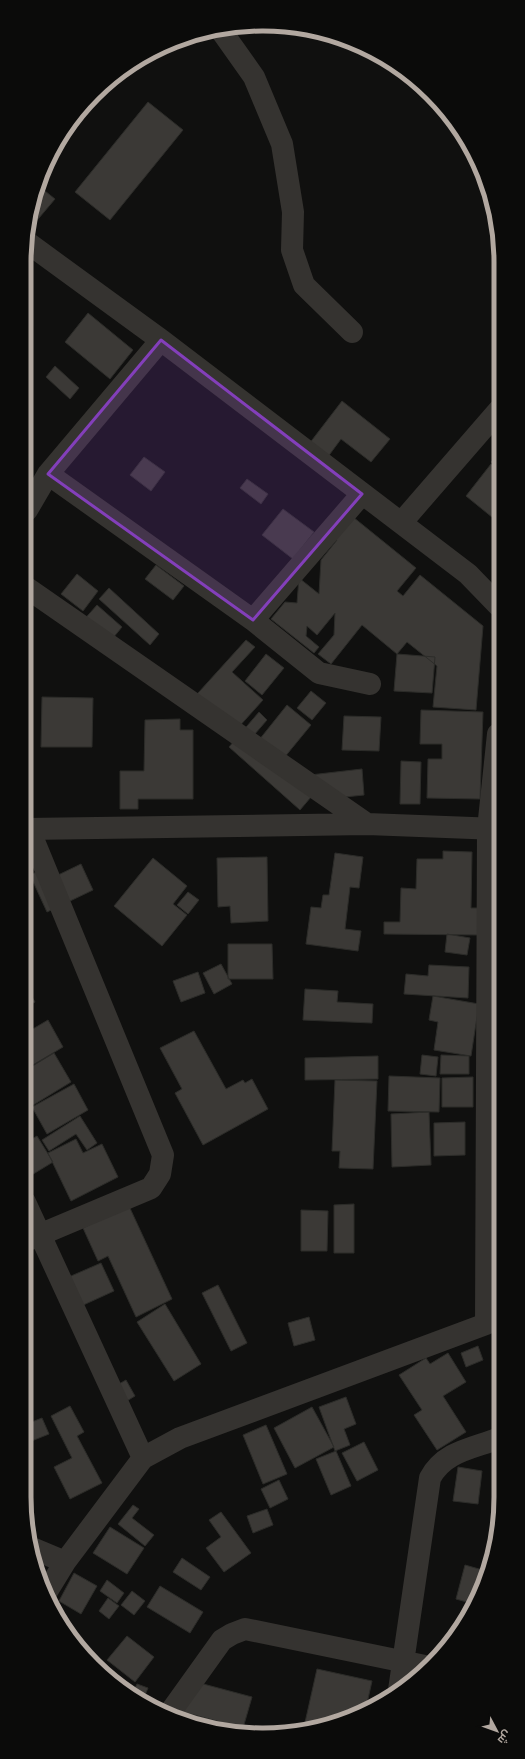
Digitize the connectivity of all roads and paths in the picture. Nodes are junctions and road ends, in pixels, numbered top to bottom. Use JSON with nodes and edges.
{"nodes":[{"id":1,"x":224,"y":34,"type":"edge"},
{"id":2,"x":31,"y":245,"type":"edge"},
{"id":3,"x":352,"y":332,"type":"dead end"},
{"id":4,"x":161,"y":340,"type":"junction"},
{"id":5,"x":494,"y":416,"type":"edge"},
{"id":6,"x":48,"y":474,"type":"junction"},
{"id":7,"x":362,"y":494,"type":"junction"},
{"id":8,"x":31,"y":505,"type":"edge"},
{"id":9,"x":402,"y":523,"type":"junction"},
{"id":10,"x":31,"y":591,"type":"edge"},
{"id":11,"x":494,"y":601,"type":"edge"},
{"id":12,"x":253,"y":620,"type":"junction"},
{"id":13,"x":370,"y":684,"type":"dead end"},
{"id":14,"x":494,"y":810,"type":"edge"},
{"id":15,"x":367,"y":824,"type":"junction"},
{"id":16,"x":31,"y":829,"type":"edge"},
{"id":17,"x":493,"y":829,"type":"edge"},
{"id":18,"x":31,"y":836,"type":"edge"},
{"id":19,"x":32,"y":1238,"type":"edge"},
{"id":20,"x":491,"y":1327,"type":"edge"},
{"id":21,"x":494,"y":1440,"type":"edge"},
{"id":22,"x":143,"y":1458,"type":"junction"},
{"id":23,"x":37,"y":1550,"type":"edge"},
{"id":24,"x":66,"y":1562,"type":"junction"},
{"id":25,"x":50,"y":1587,"type":"edge"},
{"id":26,"x":404,"y":1662,"type":"junction"},
{"id":27,"x":421,"y":1665,"type":"edge"},
{"id":28,"x":400,"y":1682,"type":"edge"},
{"id":29,"x":172,"y":1709,"type":"edge"}],
"edges":[{"from":1,"to":3,"type":"street"},
{"from":2,"to":4,"type":"street"},
{"from":4,"to":6,"type":"street"},
{"from":4,"to":7,"type":"street"},
{"from":5,"to":9,"type":"street"},
{"from":6,"to":8,"type":"street"},
{"from":6,"to":12,"type":"street"},
{"from":7,"to":9,"type":"street"},
{"from":7,"to":12,"type":"street"},
{"from":9,"to":11,"type":"street"},
{"from":10,"to":15,"type":"street"},
{"from":12,"to":13,"type":"street"},
{"from":14,"to":17,"type":"street"},
{"from":15,"to":16,"type":"street"},
{"from":15,"to":17,"type":"street"},
{"from":17,"to":20,"type":"street"},
{"from":18,"to":19,"type":"street"},
{"from":19,"to":22,"type":"street"},
{"from":20,"to":22,"type":"street"},
{"from":21,"to":26,"type":"street"},
{"from":22,"to":24,"type":"street"},
{"from":23,"to":24,"type":"street"},
{"from":24,"to":25,"type":"street"},
{"from":26,"to":27,"type":"street"},
{"from":26,"to":28,"type":"street"},
{"from":26,"to":29,"type":"street"}]}
